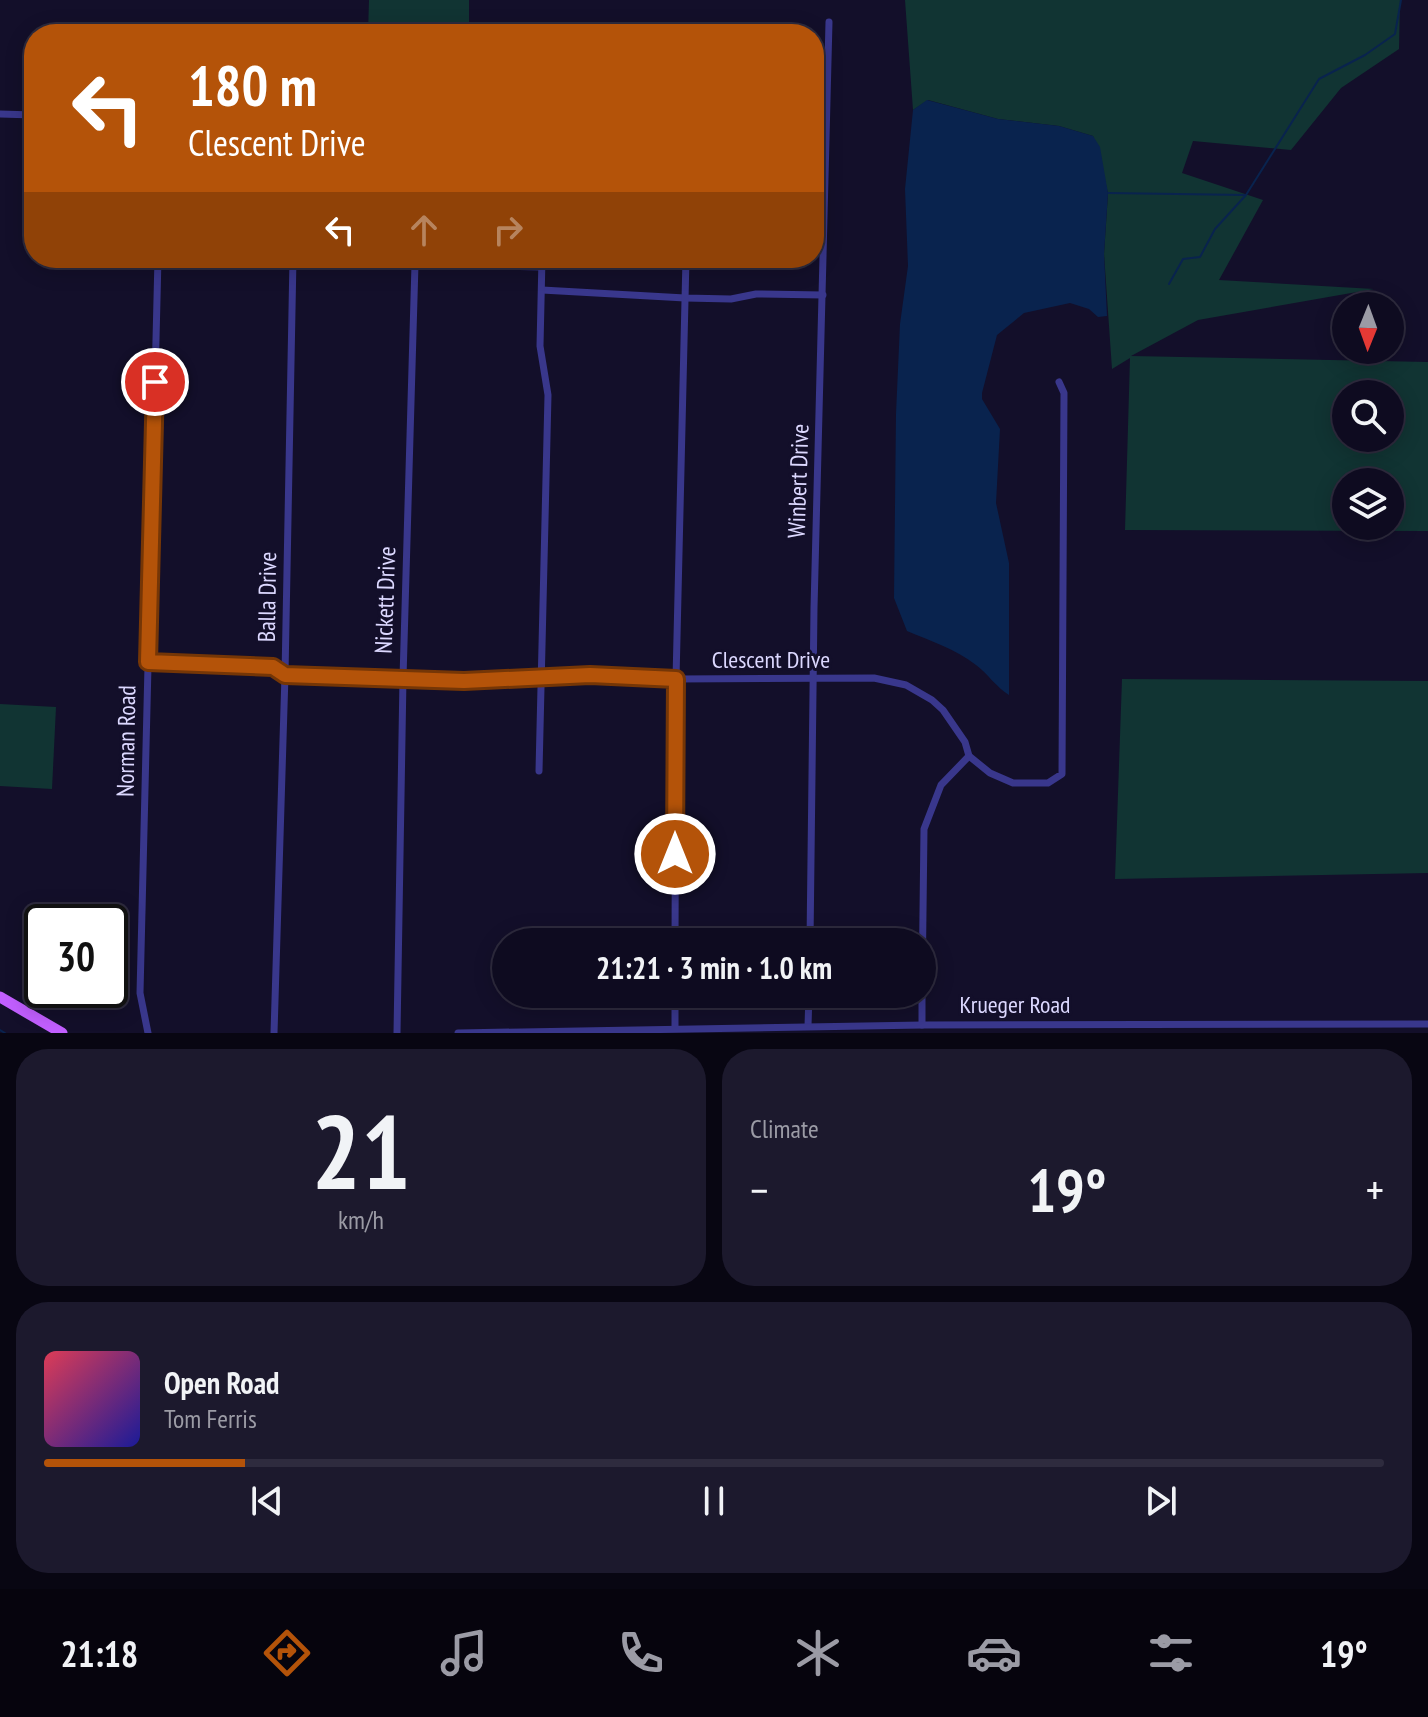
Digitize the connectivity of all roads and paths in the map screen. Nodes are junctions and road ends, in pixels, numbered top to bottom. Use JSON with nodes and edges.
{"nodes":[{"id":1,"x":829,"y":22,"type":"dead end"},
{"id":2,"x":0,"y":114,"type":"edge"},
{"id":3,"x":24,"y":115,"type":"edge"},
{"id":4,"x":824,"y":250,"type":"edge"},
{"id":5,"x":158,"y":268,"type":"edge"},
{"id":6,"x":293,"y":268,"type":"edge"},
{"id":7,"x":415,"y":268,"type":"edge"},
{"id":8,"x":542,"y":268,"type":"edge"},
{"id":9,"x":686,"y":268,"type":"edge"},
{"id":10,"x":824,"y":268,"type":"edge"},
{"id":11,"x":542,"y":290,"type":"junction"},
{"id":12,"x":823,"y":295,"type":"junction"},
{"id":13,"x":685,"y":298,"type":"junction"},
{"id":14,"x":1059,"y":382,"type":"dead end"},
{"id":15,"x":148,"y":662,"type":"junction"},
{"id":16,"x":285,"y":675,"type":"junction"},
{"id":17,"x":541,"y":677,"type":"junction"},
{"id":18,"x":403,"y":678,"type":"junction"},
{"id":19,"x":676,"y":679,"type":"junction"},
{"id":20,"x":814,"y":680,"type":"junction"},
{"id":21,"x":969,"y":756,"type":"junction"},
{"id":22,"x":539,"y":771,"type":"dead end"},
{"id":23,"x":675,"y":928,"type":"edge"},
{"id":24,"x":810,"y":928,"type":"edge"},
{"id":25,"x":923,"y":928,"type":"edge"},
{"id":26,"x":0,"y":997,"type":"edge"},
{"id":27,"x":675,"y":1008,"type":"edge"},
{"id":28,"x":809,"y":1008,"type":"edge"},
{"id":29,"x":922,"y":1008,"type":"edge"},
{"id":30,"x":1428,"y":1024,"type":"edge"},
{"id":31,"x":922,"y":1025,"type":"junction"},
{"id":32,"x":675,"y":1028,"type":"junction"},
{"id":33,"x":809,"y":1029,"type":"edge"},
{"id":34,"x":684,"y":1031,"type":"edge"},
{"id":35,"x":62,"y":1033,"type":"edge"},
{"id":36,"x":148,"y":1033,"type":"edge"},
{"id":37,"x":274,"y":1033,"type":"edge"},
{"id":38,"x":397,"y":1033,"type":"edge"},
{"id":39,"x":458,"y":1033,"type":"edge"}],
"edges":[{"from":1,"to":4,"type":"street","name":"Winbert Drive"},
{"from":2,"to":3,"type":"street"},
{"from":5,"to":15,"type":"street","name":"Norman Road"},
{"from":6,"to":16,"type":"street","name":"Balla Drive"},
{"from":7,"to":18,"type":"street","name":"Nickett Drive"},
{"from":8,"to":11,"type":"street"},
{"from":9,"to":13,"type":"street"},
{"from":10,"to":12,"type":"street","name":"Winbert Drive"},
{"from":11,"to":13,"type":"street"},
{"from":11,"to":17,"type":"street"},
{"from":12,"to":13,"type":"street"},
{"from":12,"to":20,"type":"street","name":"Winbert Drive"},
{"from":13,"to":19,"type":"street"},
{"from":14,"to":21,"type":"street","name":"Clescent Drive"},
{"from":15,"to":16,"type":"street","name":"Clescent Drive"},
{"from":15,"to":36,"type":"street","name":"Norman Road"},
{"from":16,"to":18,"type":"street","name":"Clescent Drive"},
{"from":16,"to":37,"type":"street","name":"Balla Drive"},
{"from":17,"to":18,"type":"street","name":"Clescent Drive"},
{"from":17,"to":19,"type":"street","name":"Clescent Drive"},
{"from":17,"to":22,"type":"street"},
{"from":18,"to":38,"type":"street","name":"Nickett Drive"},
{"from":19,"to":20,"type":"street","name":"Clescent Drive"},
{"from":19,"to":23,"type":"street"},
{"from":20,"to":21,"type":"street","name":"Clescent Drive"},
{"from":20,"to":24,"type":"street","name":"Winbert Drive"},
{"from":21,"to":25,"type":"street"},
{"from":26,"to":35,"type":"main road"},
{"from":27,"to":32,"type":"street"},
{"from":28,"to":33,"type":"street"},
{"from":29,"to":31,"type":"street"},
{"from":30,"to":31,"type":"street","name":"Krueger Road"},
{"from":31,"to":33,"type":"street","name":"Krueger Road"},
{"from":32,"to":34,"type":"street","name":"Krueger Road"},
{"from":32,"to":39,"type":"street","name":"Krueger Road"},
{"from":33,"to":34,"type":"street","name":"Krueger Road"}]}
